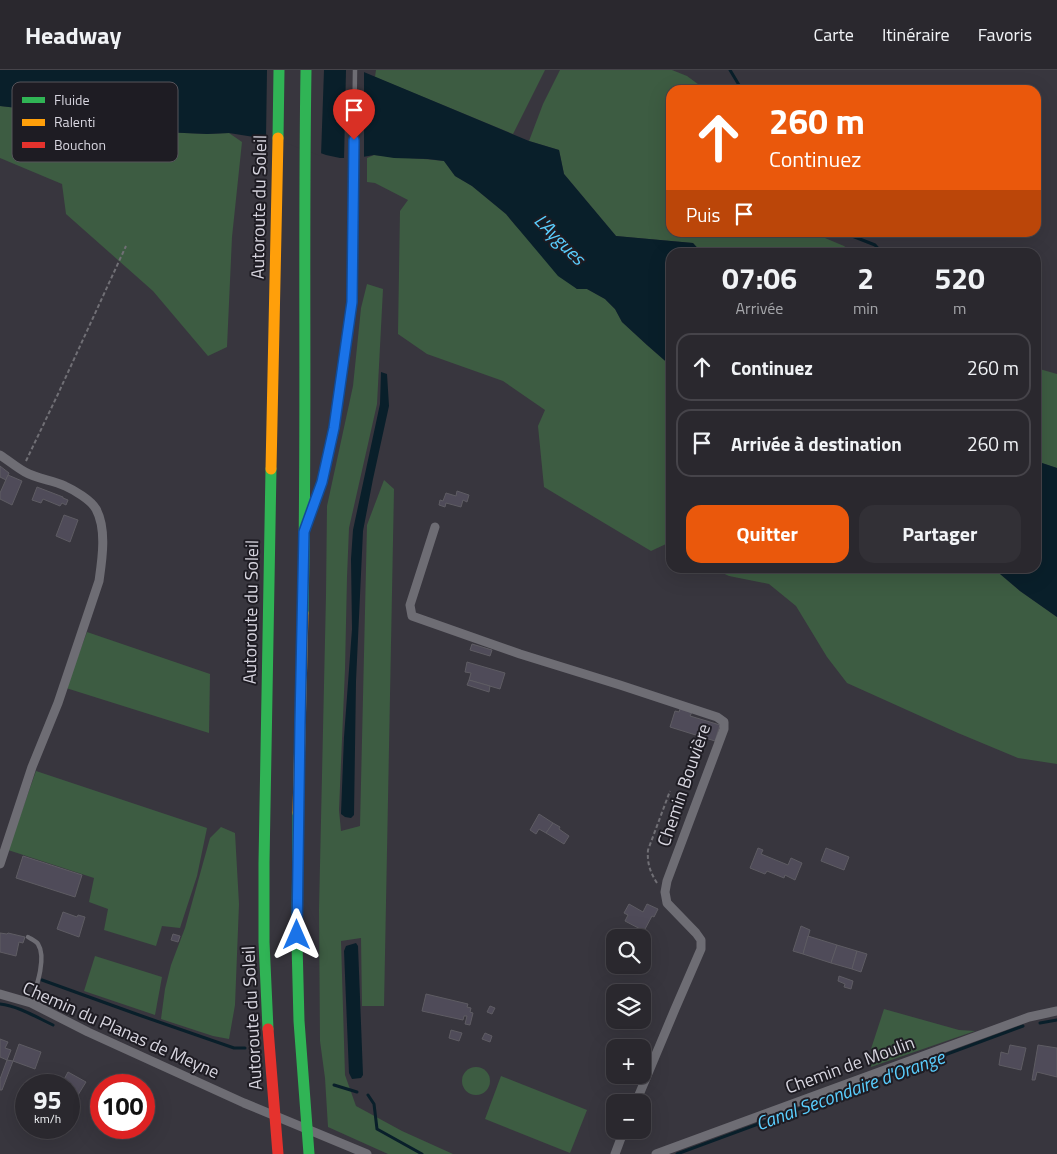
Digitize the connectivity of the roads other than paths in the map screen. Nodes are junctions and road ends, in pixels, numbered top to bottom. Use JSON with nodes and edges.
{"nodes":[{"id":1,"x":279,"y":70,"type":"edge"},
{"id":2,"x":306,"y":70,"type":"edge"},
{"id":3,"x":355,"y":70,"type":"edge"},
{"id":4,"x":0,"y":454,"type":"edge"},
{"id":5,"x":435,"y":527,"type":"dead end"},
{"id":6,"x":304,"y":532,"type":"junction"},
{"id":7,"x":0,"y":864,"type":"edge"},
{"id":8,"x":28,"y":937,"type":"dead end"},
{"id":9,"x":0,"y":994,"type":"edge"},
{"id":10,"x":31,"y":1003,"type":"junction"},
{"id":11,"x":1057,"y":1011,"type":"edge"},
{"id":12,"x":639,"y":1094,"type":"edge"},
{"id":13,"x":621,"y":1139,"type":"edge"},
{"id":14,"x":278,"y":1154,"type":"edge"},
{"id":15,"x":309,"y":1154,"type":"edge"},
{"id":16,"x":367,"y":1154,"type":"edge"},
{"id":17,"x":615,"y":1154,"type":"edge"},
{"id":18,"x":656,"y":1154,"type":"edge"}],
"edges":[{"from":1,"to":14,"type":"highway","name":"Autoroute du Soleil"},
{"from":2,"to":6,"type":"highway"},
{"from":3,"to":6,"type":"lane"},
{"from":4,"to":7,"type":"street"},
{"from":5,"to":12,"type":"street","name":"Chemin Bouvière"},
{"from":6,"to":15,"type":"highway"},
{"from":8,"to":10,"type":"lane"},
{"from":9,"to":10,"type":"street","name":"Chemin du Planas de Meyne"},
{"from":10,"to":16,"type":"street","name":"Chemin du Planas de Meyne"},
{"from":11,"to":18,"type":"street","name":"Chemin de Moulin"},
{"from":13,"to":17,"type":"street"}]}
